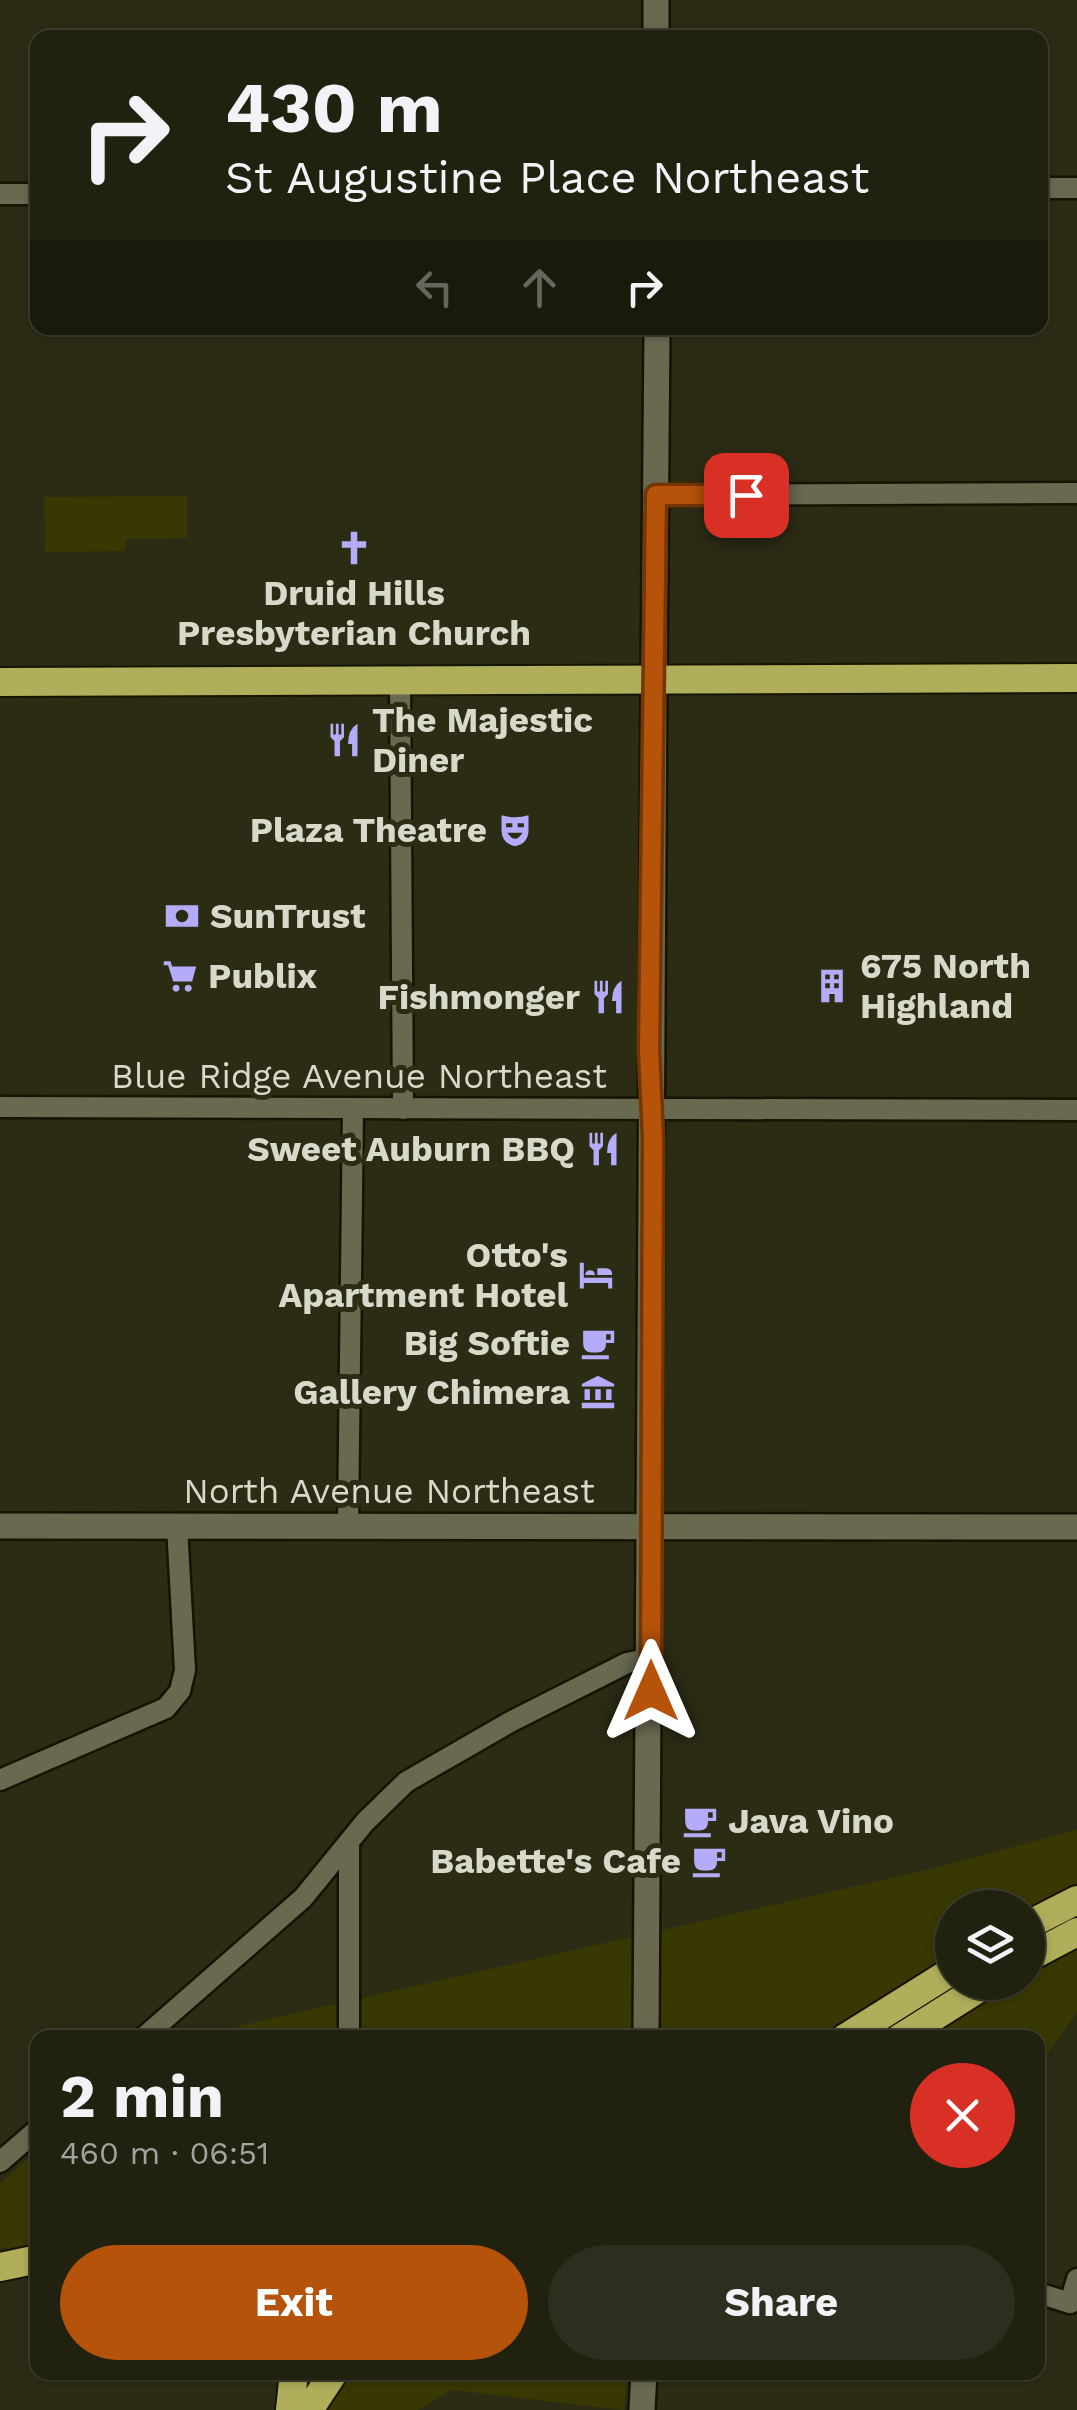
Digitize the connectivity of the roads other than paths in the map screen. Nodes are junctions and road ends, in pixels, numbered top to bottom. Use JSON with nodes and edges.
{"nodes":[{"id":1,"x":656,"y":0,"type":"edge"},
{"id":2,"x":656,"y":30,"type":"edge"},
{"id":3,"x":1048,"y":188,"type":"edge"},
{"id":4,"x":1077,"y":188,"type":"edge"},
{"id":5,"x":0,"y":194,"type":"edge"},
{"id":6,"x":30,"y":194,"type":"edge"},
{"id":7,"x":657,"y":335,"type":"edge"},
{"id":8,"x":1077,"y":493,"type":"edge"},
{"id":9,"x":656,"y":495,"type":"junction"},
{"id":10,"x":1077,"y":678,"type":"edge"},
{"id":11,"x":654,"y":680,"type":"junction"},
{"id":12,"x":400,"y":681,"type":"junction"},
{"id":13,"x":0,"y":682,"type":"edge"},
{"id":14,"x":0,"y":1107,"type":"edge"},
{"id":15,"x":353,"y":1109,"type":"junction"},
{"id":16,"x":402,"y":1109,"type":"junction"},
{"id":17,"x":1077,"y":1110,"type":"edge"},
{"id":18,"x":652,"y":1111,"type":"junction"},
{"id":19,"x":0,"y":1526,"type":"edge"},
{"id":20,"x":178,"y":1526,"type":"junction"},
{"id":21,"x":348,"y":1526,"type":"junction"},
{"id":22,"x":652,"y":1527,"type":"junction"},
{"id":23,"x":1077,"y":1527,"type":"edge"},
{"id":24,"x":651,"y":1658,"type":"junction"},
{"id":25,"x":0,"y":1780,"type":"edge"},
{"id":26,"x":350,"y":1843,"type":"junction"},
{"id":27,"x":1077,"y":1900,"type":"edge"},
{"id":28,"x":1045,"y":1917,"type":"edge"},
{"id":29,"x":1077,"y":1932,"type":"edge"},
{"id":30,"x":1045,"y":1949,"type":"edge"},
{"id":31,"x":935,"y":1981,"type":"edge"},
{"id":32,"x":960,"y":2000,"type":"edge"},
{"id":33,"x":152,"y":2030,"type":"edge"},
{"id":34,"x":349,"y":2030,"type":"edge"},
{"id":35,"x":646,"y":2030,"type":"edge"},
{"id":36,"x":858,"y":2030,"type":"edge"},
{"id":37,"x":913,"y":2030,"type":"edge"},
{"id":38,"x":30,"y":2136,"type":"edge"},
{"id":39,"x":0,"y":2162,"type":"edge"},
{"id":40,"x":30,"y":2260,"type":"edge"},
{"id":41,"x":0,"y":2267,"type":"edge"},
{"id":42,"x":1077,"y":2279,"type":"edge"},
{"id":43,"x":1045,"y":2297,"type":"edge"},
{"id":44,"x":1074,"y":2308,"type":"edge"},
{"id":45,"x":293,"y":2380,"type":"edge"},
{"id":46,"x":329,"y":2380,"type":"edge"},
{"id":47,"x":644,"y":2380,"type":"edge"},
{"id":48,"x":290,"y":2410,"type":"edge"},
{"id":49,"x":309,"y":2410,"type":"edge"},
{"id":50,"x":642,"y":2410,"type":"edge"}],
"edges":[{"from":1,"to":2,"type":"main road"},
{"from":3,"to":4,"type":"street"},
{"from":5,"to":6,"type":"street"},
{"from":7,"to":9,"type":"main road"},
{"from":8,"to":9,"type":"street"},
{"from":9,"to":11,"type":"main road"},
{"from":10,"to":11,"type":"highway"},
{"from":11,"to":12,"type":"highway"},
{"from":11,"to":18,"type":"main road"},
{"from":12,"to":13,"type":"highway"},
{"from":12,"to":16,"type":"street"},
{"from":14,"to":15,"type":"street","name":"Blue Ridge Avenue Northeast"},
{"from":15,"to":16,"type":"street","name":"Blue Ridge Avenue Northeast"},
{"from":15,"to":21,"type":"street"},
{"from":16,"to":18,"type":"street","name":"Blue Ridge Avenue Northeast"},
{"from":17,"to":18,"type":"street","name":"Blue Ridge Avenue Northeast"},
{"from":18,"to":22,"type":"main road"},
{"from":19,"to":20,"type":"main road","name":"North Avenue Northeast"},
{"from":20,"to":21,"type":"main road","name":"North Avenue Northeast"},
{"from":20,"to":25,"type":"street"},
{"from":21,"to":22,"type":"main road","name":"North Avenue Northeast"},
{"from":22,"to":23,"type":"main road","name":"North Avenue Northeast"},
{"from":22,"to":24,"type":"main road"},
{"from":24,"to":26,"type":"street"},
{"from":24,"to":35,"type":"main road"},
{"from":26,"to":33,"type":"street"},
{"from":26,"to":34,"type":"street"},
{"from":27,"to":28,"type":"highway"},
{"from":29,"to":30,"type":"highway"},
{"from":31,"to":36,"type":"highway"},
{"from":32,"to":37,"type":"highway"},
{"from":38,"to":39,"type":"street"},
{"from":40,"to":41,"type":"highway"},
{"from":42,"to":44,"type":"street"},
{"from":43,"to":44,"type":"street"},
{"from":45,"to":48,"type":"highway"},
{"from":46,"to":49,"type":"highway"},
{"from":47,"to":50,"type":"main road"}]}
